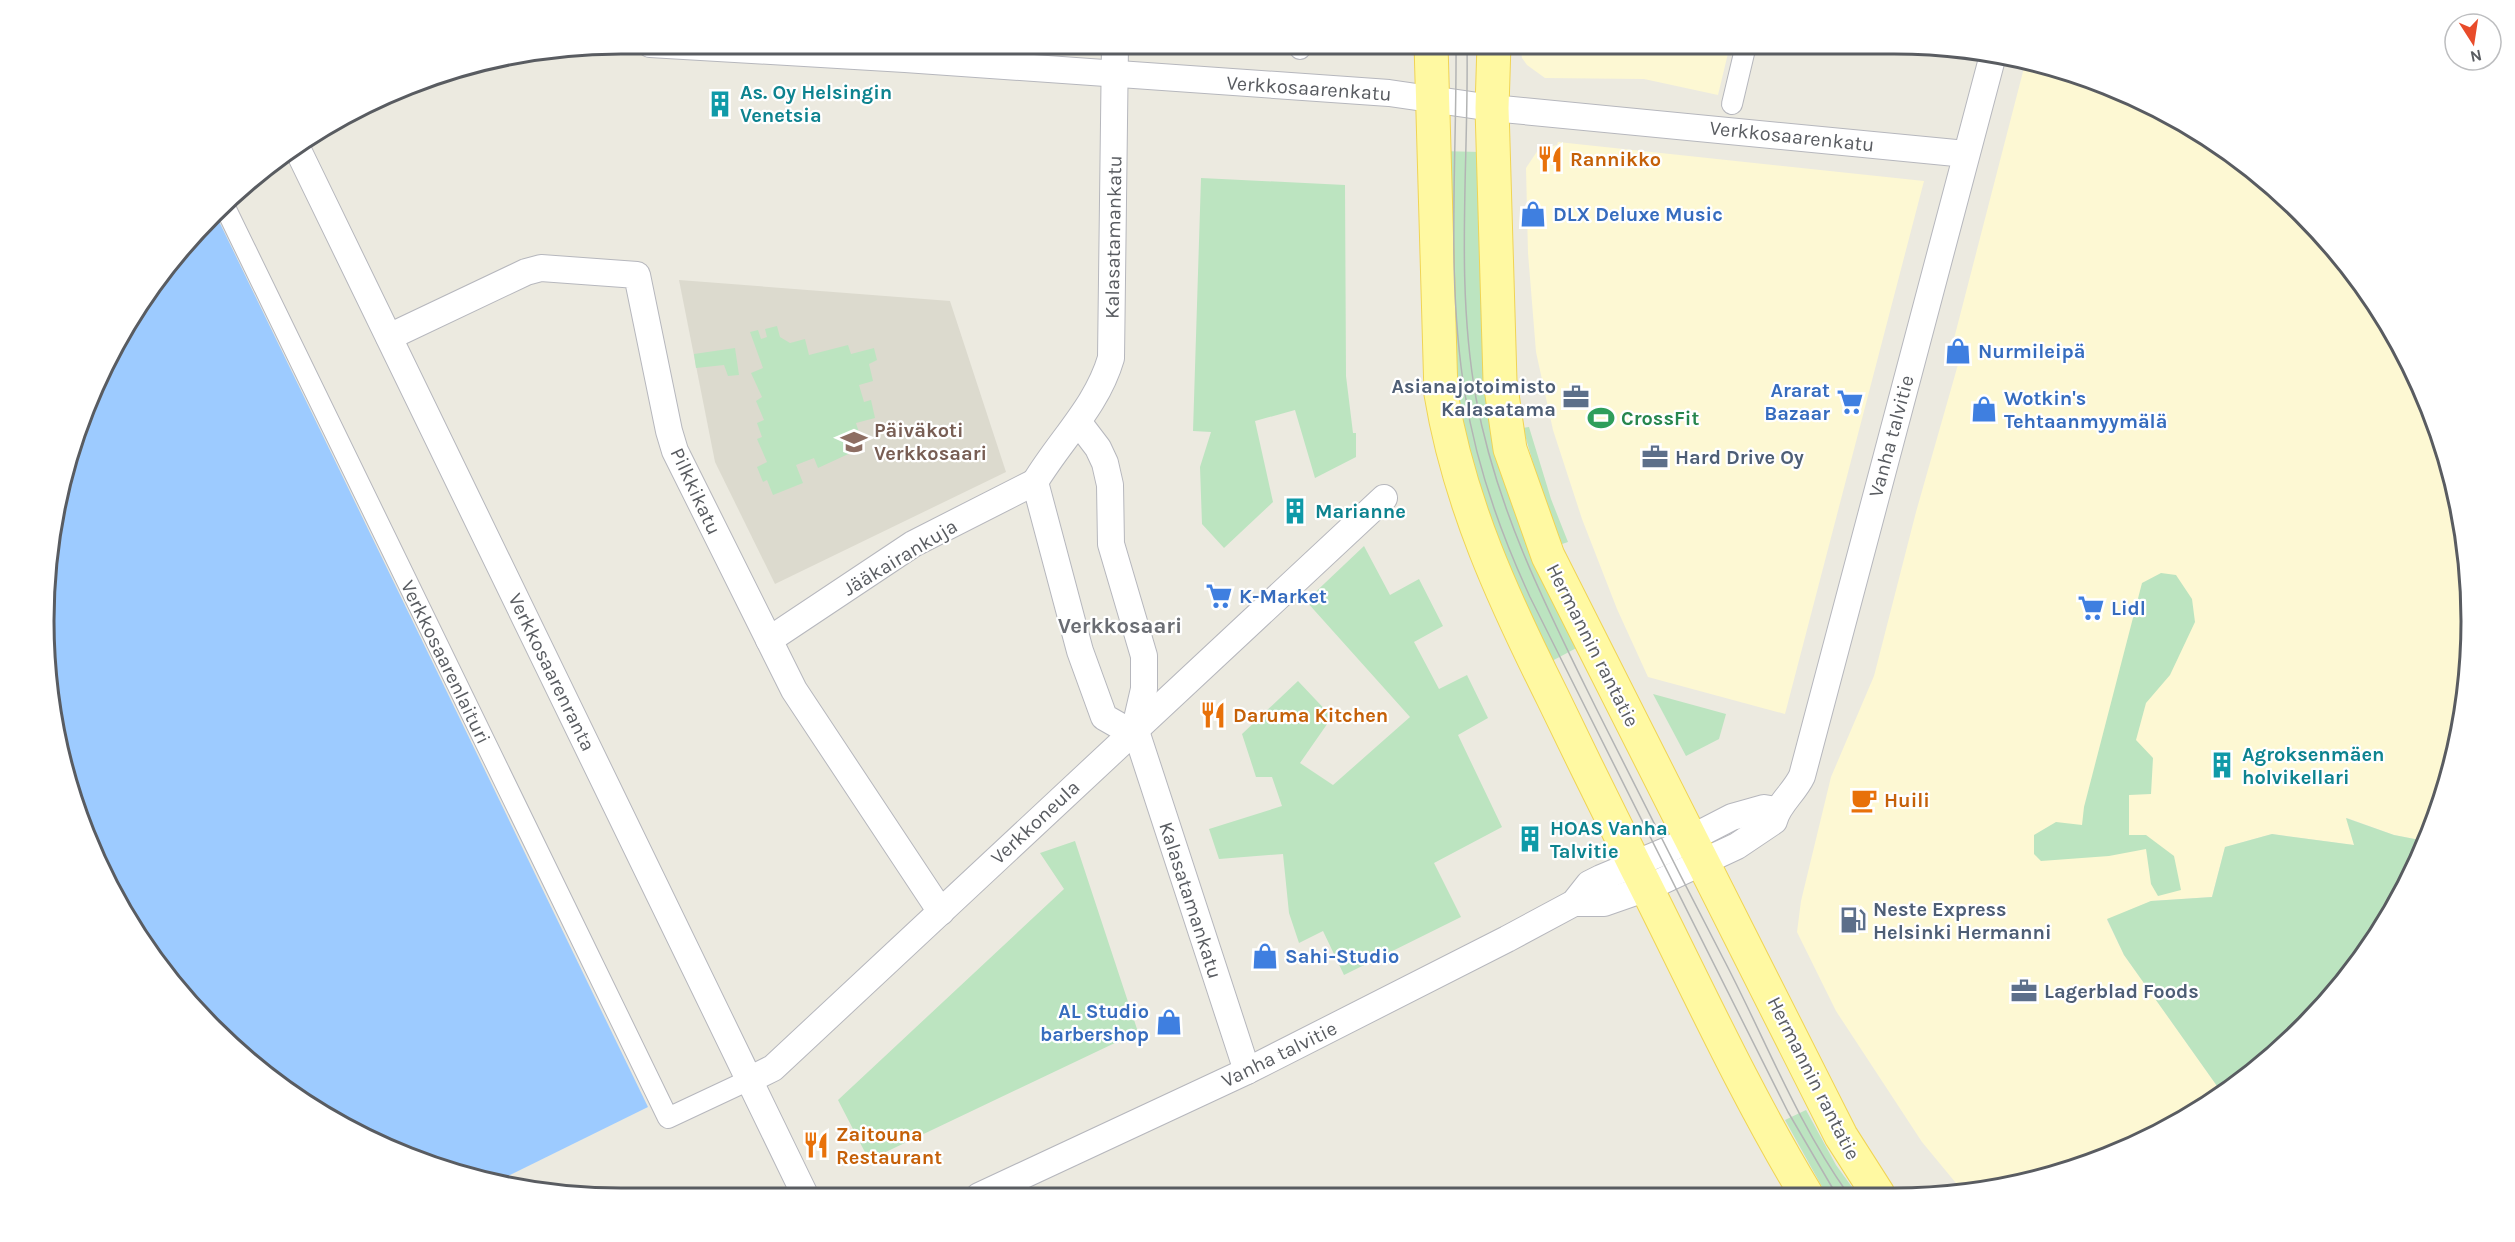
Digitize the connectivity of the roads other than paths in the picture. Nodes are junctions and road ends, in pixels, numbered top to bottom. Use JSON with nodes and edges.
{"nodes":[{"id":1,"x":931,"y":54,"type":"edge"},
{"id":2,"x":1115,"y":54,"type":"edge"},
{"id":3,"x":1431,"y":54,"type":"edge"},
{"id":4,"x":1494,"y":54,"type":"edge"},
{"id":5,"x":1744,"y":54,"type":"edge"},
{"id":6,"x":1991,"y":63,"type":"edge"},
{"id":7,"x":1114,"y":74,"type":"junction"},
{"id":8,"x":1432,"y":98,"type":"junction"},
{"id":9,"x":1732,"y":105,"type":"dead end"},
{"id":10,"x":1492,"y":108,"type":"junction"},
{"id":11,"x":300,"y":154,"type":"edge"},
{"id":12,"x":1966,"y":154,"type":"junction"},
{"id":13,"x":228,"y":213,"type":"edge"},
{"id":14,"x":389,"y":337,"type":"junction"},
{"id":15,"x":1078,"y":423,"type":"junction"},
{"id":16,"x":1035,"y":482,"type":"junction"},
{"id":17,"x":1383,"y":498,"type":"dead end"},
{"id":18,"x":769,"y":640,"type":"junction"},
{"id":19,"x":1135,"y":728,"type":"junction"},
{"id":20,"x":1697,"y":851,"type":"junction"},
{"id":21,"x":1641,"y":877,"type":"junction"},
{"id":22,"x":941,"y":912,"type":"junction"},
{"id":23,"x":1247,"y":1071,"type":"junction"},
{"id":24,"x":749,"y":1080,"type":"junction"},
{"id":25,"x":668,"y":1118,"type":"joint"},
{"id":26,"x":802,"y":1188,"type":"edge"},
{"id":27,"x":996,"y":1188,"type":"edge"},
{"id":28,"x":1803,"y":1188,"type":"edge"},
{"id":29,"x":1874,"y":1188,"type":"edge"}],
"edges":[{"from":1,"to":7,"type":"street","name":"Verkkosaarenkatu"},
{"from":2,"to":7,"type":"street","name":"Kalasatamankatu"},
{"from":3,"to":8,"type":"main road"},
{"from":4,"to":10,"type":"main road","name":"Hermannin rantatie"},
{"from":5,"to":9,"type":"street"},
{"from":6,"to":12,"type":"street","name":"Vanha talvitie"},
{"from":7,"to":8,"type":"street","name":"Verkkosaarenkatu"},
{"from":7,"to":15,"type":"street","name":"Kalasatamankatu"},
{"from":8,"to":10,"type":"street","name":"Verkkosaarenkatu"},
{"from":8,"to":21,"type":"main road"},
{"from":10,"to":12,"type":"street","name":"Verkkosaarenkatu"},
{"from":10,"to":20,"type":"main road","name":"Hermannin rantatie"},
{"from":11,"to":14,"type":"street","name":"Verkkosaarenranta"},
{"from":12,"to":20,"type":"street","name":"Vanha talvitie"},
{"from":13,"to":25,"type":"street","name":"Verkkosaarenlaituri"},
{"from":14,"to":18,"type":"street","name":"Pilkkikatu"},
{"from":14,"to":24,"type":"street","name":"Verkkosaarenranta"},
{"from":15,"to":16,"type":"street","name":"Kalasatamankatu"},
{"from":15,"to":19,"type":"street"},
{"from":16,"to":18,"type":"street","name":"Jääkairankuja"},
{"from":16,"to":19,"type":"street"},
{"from":17,"to":19,"type":"street","name":"Verkkoneula"},
{"from":18,"to":22,"type":"street","name":"Pilkkikatu"},
{"from":19,"to":22,"type":"street","name":"Verkkoneula"},
{"from":19,"to":23,"type":"street","name":"Kalasatamankatu"},
{"from":20,"to":21,"type":"street","name":"Vanha talvitie"},
{"from":20,"to":29,"type":"main road","name":"Hermannin rantatie"},
{"from":21,"to":23,"type":"street","name":"Vanha talvitie"},
{"from":21,"to":28,"type":"main road"},
{"from":22,"to":24,"type":"street","name":"Verkkoneula"},
{"from":23,"to":27,"type":"street","name":"Vanha talvitie"},
{"from":24,"to":25,"type":"street","name":"Verkkoneula"},
{"from":24,"to":26,"type":"street","name":"Verkkosaarenranta"}]}
